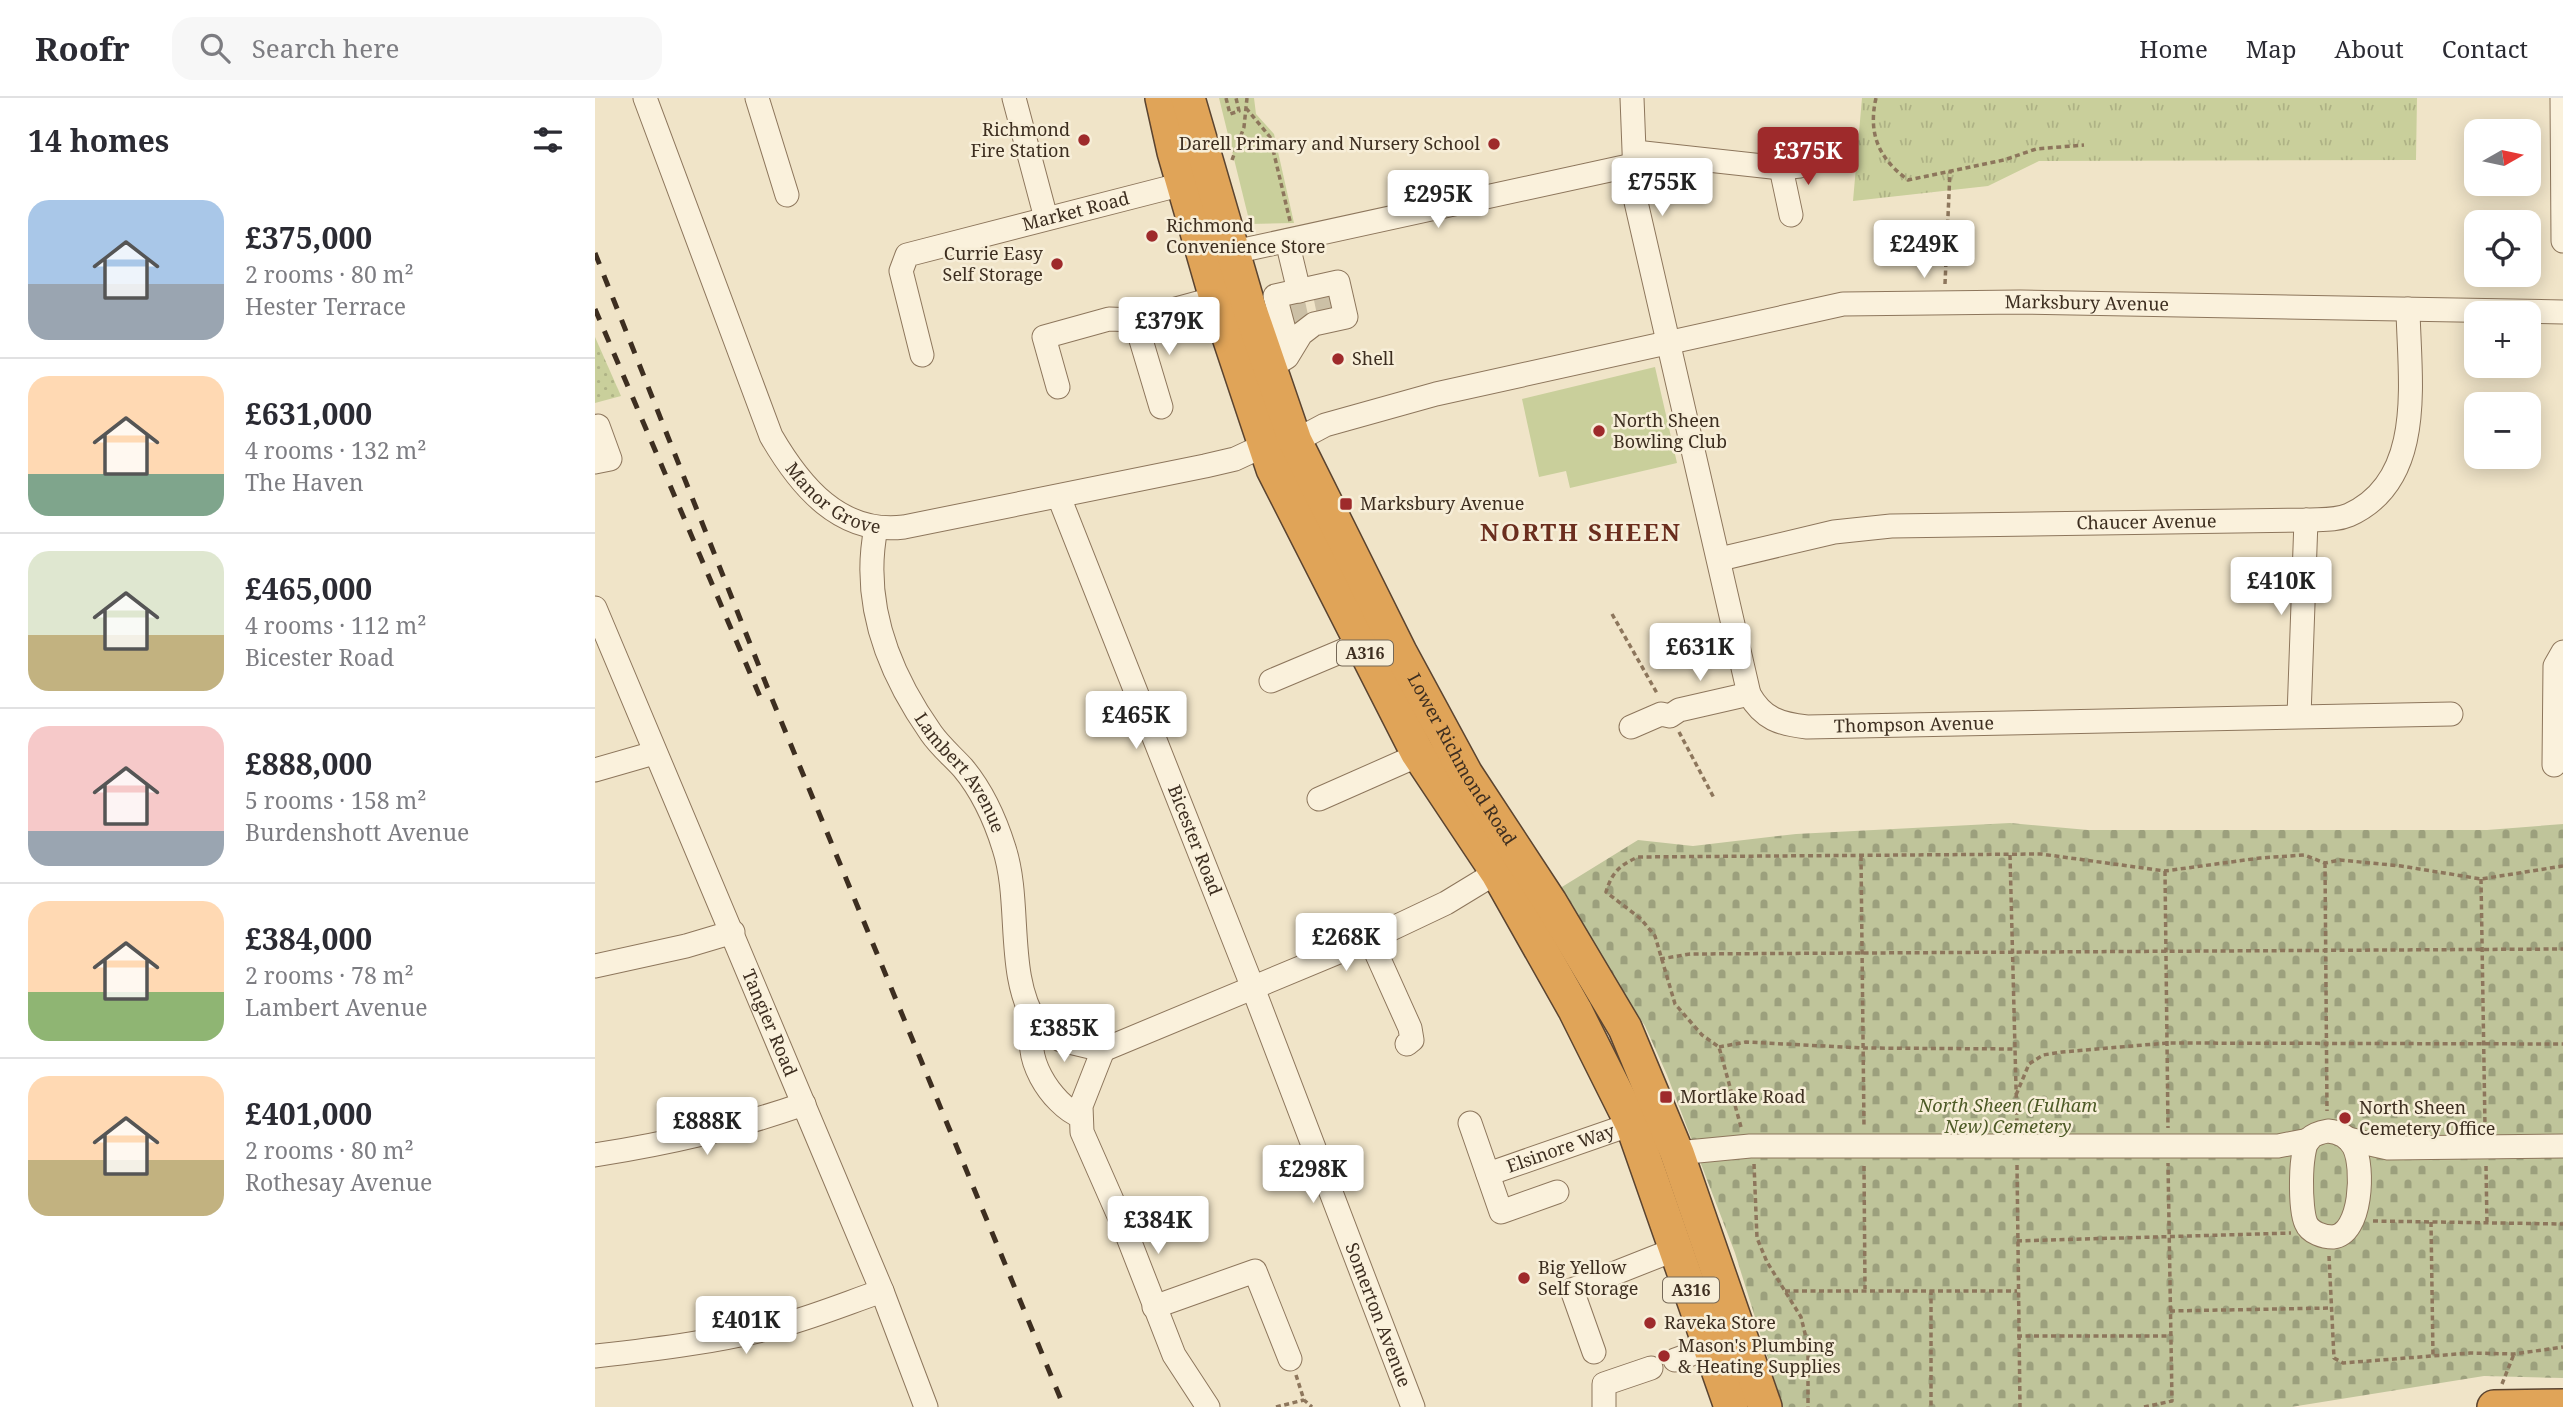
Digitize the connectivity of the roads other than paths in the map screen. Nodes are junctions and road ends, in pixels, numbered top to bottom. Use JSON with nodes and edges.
{"nodes":[{"id":1,"x":645,"y":98,"type":"edge"},
{"id":2,"x":757,"y":98,"type":"edge"},
{"id":3,"x":1014,"y":98,"type":"edge"},
{"id":4,"x":1188,"y":98,"type":"edge"},
{"id":5,"x":1632,"y":98,"type":"edge"},
{"id":6,"x":2562,"y":98,"type":"edge"},
{"id":7,"x":1165,"y":112,"type":"edge"},
{"id":8,"x":1634,"y":158,"type":"junction"},
{"id":9,"x":2562,"y":164,"type":"edge"},
{"id":10,"x":1183,"y":184,"type":"junction"},
{"id":11,"x":787,"y":195,"type":"dead end"},
{"id":12,"x":1791,"y":215,"type":"dead end"},
{"id":13,"x":1046,"y":218,"type":"junction"},
{"id":14,"x":1291,"y":240,"type":"junction"},
{"id":15,"x":2563,"y":241,"type":"edge"},
{"id":16,"x":1234,"y":252,"type":"junction"},
{"id":17,"x":1306,"y":292,"type":"junction"},
{"id":18,"x":1216,"y":298,"type":"junction"},
{"id":19,"x":2409,"y":309,"type":"junction"},
{"id":20,"x":2563,"y":312,"type":"edge"},
{"id":21,"x":1135,"y":320,"type":"junction"},
{"id":22,"x":1306,"y":332,"type":"junction"},
{"id":23,"x":1670,"y":342,"type":"junction"},
{"id":24,"x":922,"y":355,"type":"dead end"},
{"id":25,"x":1058,"y":387,"type":"dead end"},
{"id":26,"x":1161,"y":407,"type":"dead end"},
{"id":27,"x":595,"y":427,"type":"edge"},
{"id":28,"x":1280,"y":443,"type":"junction"},
{"id":29,"x":595,"y":462,"type":"edge"},
{"id":30,"x":1059,"y":497,"type":"junction"},
{"id":31,"x":2306,"y":520,"type":"junction"},
{"id":32,"x":876,"y":528,"type":"junction"},
{"id":33,"x":1720,"y":559,"type":"junction"},
{"id":34,"x":595,"y":608,"type":"edge"},
{"id":35,"x":1359,"y":641,"type":"junction"},
{"id":36,"x":2563,"y":652,"type":"edge"},
{"id":37,"x":1271,"y":681,"type":"dead end"},
{"id":38,"x":1749,"y":694,"type":"junction"},
{"id":39,"x":2451,"y":714,"type":"dead end"},
{"id":40,"x":2299,"y":716,"type":"junction"},
{"id":41,"x":1630,"y":727,"type":"dead end"},
{"id":42,"x":1417,"y":752,"type":"junction"},
{"id":43,"x":654,"y":753,"type":"junction"},
{"id":44,"x":2554,"y":765,"type":"dead end"},
{"id":45,"x":595,"y":770,"type":"edge"},
{"id":46,"x":1319,"y":799,"type":"dead end"},
{"id":47,"x":1497,"y":872,"type":"junction"},
{"id":48,"x":733,"y":932,"type":"junction"},
{"id":49,"x":1370,"y":939,"type":"junction"},
{"id":50,"x":595,"y":966,"type":"edge"},
{"id":51,"x":1254,"y":988,"type":"junction"},
{"id":52,"x":1037,"y":1024,"type":"junction"},
{"id":53,"x":1407,"y":1044,"type":"dead end"},
{"id":54,"x":1103,"y":1049,"type":"junction"},
{"id":55,"x":804,"y":1104,"type":"junction"},
{"id":56,"x":1080,"y":1116,"type":"junction"},
{"id":57,"x":1469,"y":1123,"type":"dead end"},
{"id":58,"x":1632,"y":1124,"type":"junction"},
{"id":59,"x":2328,"y":1136,"type":"junction"},
{"id":60,"x":2563,"y":1146,"type":"edge"},
{"id":61,"x":595,"y":1155,"type":"edge"},
{"id":62,"x":1662,"y":1158,"type":"junction"},
{"id":63,"x":1488,"y":1174,"type":"junction"},
{"id":64,"x":1557,"y":1192,"type":"dead end"},
{"id":65,"x":1677,"y":1249,"type":"junction"},
{"id":66,"x":882,"y":1291,"type":"junction"},
{"id":67,"x":1709,"y":1292,"type":"junction"},
{"id":68,"x":1154,"y":1307,"type":"junction"},
{"id":69,"x":1711,"y":1347,"type":"junction"},
{"id":70,"x":1594,"y":1352,"type":"dead end"},
{"id":71,"x":595,"y":1356,"type":"edge"},
{"id":72,"x":1290,"y":1359,"type":"road end"},
{"id":73,"x":1675,"y":1360,"type":"dead end"},
{"id":74,"x":1651,"y":1368,"type":"dead end"},
{"id":75,"x":2563,"y":1406,"type":"edge"},
{"id":76,"x":926,"y":1407,"type":"edge"},
{"id":77,"x":1208,"y":1407,"type":"edge"},
{"id":78,"x":1413,"y":1407,"type":"edge"},
{"id":79,"x":1604,"y":1407,"type":"edge"},
{"id":80,"x":1731,"y":1407,"type":"edge"},
{"id":81,"x":1765,"y":1407,"type":"edge"},
{"id":82,"x":2496,"y":1407,"type":"edge"}],
"edges":[{"from":1,"to":32,"type":"street","name":"Manor Grove"},
{"from":2,"to":11,"type":"street"},
{"from":3,"to":13,"type":"street"},
{"from":4,"to":7,"type":"highway"},
{"from":4,"to":16,"type":"highway","name":"Lower Richmond Road","number":"A316"},
{"from":5,"to":8,"type":"street","name":"Thompson Avenue"},
{"from":6,"to":9,"type":"street"},
{"from":7,"to":10,"type":"highway","name":"Lower Richmond Road","number":"A316"},
{"from":8,"to":12,"type":"street"},
{"from":8,"to":14,"type":"street"},
{"from":8,"to":23,"type":"street","name":"Thompson Avenue"},
{"from":9,"to":15,"type":"street"},
{"from":10,"to":13,"type":"street","name":"Market Road"},
{"from":10,"to":18,"type":"highway","name":"Lower Richmond Road","number":"A316"},
{"from":13,"to":24,"type":"street","name":"Market Road"},
{"from":14,"to":16,"type":"street"},
{"from":14,"to":17,"type":"street"},
{"from":16,"to":22,"type":"highway","name":"Lower Richmond Road","number":"A316"},
{"from":17,"to":22,"type":"street"},
{"from":17,"to":22,"type":"street"},
{"from":18,"to":21,"type":"street"},
{"from":18,"to":28,"type":"highway","name":"Lower Richmond Road","number":"A316"},
{"from":19,"to":20,"type":"street","name":"Marksbury Avenue"},
{"from":19,"to":23,"type":"street","name":"Marksbury Avenue"},
{"from":19,"to":31,"type":"street","name":"Chaucer Avenue"},
{"from":21,"to":25,"type":"street"},
{"from":21,"to":26,"type":"street"},
{"from":22,"to":28,"type":"highway","name":"Lower Richmond Road","number":"A316"},
{"from":23,"to":28,"type":"street","name":"Marksbury Avenue"},
{"from":23,"to":33,"type":"street","name":"Thompson Avenue"},
{"from":27,"to":29,"type":"street"},
{"from":28,"to":30,"type":"street","name":"Manor Grove"},
{"from":28,"to":35,"type":"highway","name":"Lower Richmond Road","number":"A316"},
{"from":28,"to":62,"type":"highway","name":"Lower Richmond Road","number":"A316"},
{"from":30,"to":32,"type":"street","name":"Manor Grove"},
{"from":30,"to":51,"type":"street","name":"Bicester Road"},
{"from":31,"to":33,"type":"street","name":"Chaucer Avenue"},
{"from":31,"to":40,"type":"street"},
{"from":32,"to":52,"type":"street","name":"Lambert Avenue"},
{"from":33,"to":38,"type":"street","name":"Thompson Avenue"},
{"from":34,"to":43,"type":"street","name":"Tangier Road"},
{"from":35,"to":37,"type":"street"},
{"from":35,"to":42,"type":"highway","name":"Lower Richmond Road","number":"A316"},
{"from":36,"to":44,"type":"street"},
{"from":38,"to":40,"type":"street","name":"Thompson Avenue"},
{"from":38,"to":41,"type":"street"},
{"from":39,"to":40,"type":"street","name":"Thompson Avenue"},
{"from":42,"to":46,"type":"street","name":"Lower Richmond Road"},
{"from":42,"to":47,"type":"highway","name":"Lower Richmond Road","number":"A316"},
{"from":43,"to":45,"type":"street"},
{"from":43,"to":48,"type":"street","name":"Tangier Road"},
{"from":47,"to":49,"type":"street"},
{"from":47,"to":58,"type":"highway","name":"Lower Richmond Road","number":"A316"},
{"from":48,"to":50,"type":"street"},
{"from":48,"to":55,"type":"street","name":"Tangier Road"},
{"from":49,"to":51,"type":"street"},
{"from":49,"to":53,"type":"street"},
{"from":51,"to":54,"type":"street"},
{"from":51,"to":78,"type":"street","name":"Somerton Avenue"},
{"from":52,"to":54,"type":"street"},
{"from":52,"to":56,"type":"street","name":"Lambert Avenue"},
{"from":54,"to":56,"type":"street"},
{"from":55,"to":61,"type":"street"},
{"from":55,"to":66,"type":"street","name":"Tangier Road"},
{"from":56,"to":68,"type":"street"},
{"from":57,"to":63,"type":"street"},
{"from":58,"to":62,"type":"highway","name":"Lower Richmond Road","number":"A316"},
{"from":58,"to":63,"type":"street","name":"Elsinore Way"},
{"from":59,"to":59,"type":"street"},
{"from":59,"to":60,"type":"street"},
{"from":59,"to":62,"type":"street"},
{"from":62,"to":65,"type":"highway","name":"Lower Richmond Road","number":"A316"},
{"from":62,"to":67,"type":"highway","name":"Lower Richmond Road","number":"A316"},
{"from":63,"to":64,"type":"street"},
{"from":65,"to":67,"type":"highway","name":"Lower Richmond Road","number":"A316"},
{"from":65,"to":70,"type":"street"},
{"from":66,"to":71,"type":"street"},
{"from":66,"to":76,"type":"street","name":"Tangier Road"},
{"from":67,"to":69,"type":"highway","name":"Lower Richmond Road","number":"A316"},
{"from":67,"to":81,"type":"highway","name":"Lower Richmond Road","number":"A316"},
{"from":68,"to":72,"type":"street"},
{"from":68,"to":77,"type":"street"},
{"from":69,"to":73,"type":"street"},
{"from":69,"to":80,"type":"highway","name":"Lower Richmond Road","number":"A316"},
{"from":74,"to":79,"type":"street"},
{"from":75,"to":82,"type":"highway"}]}
